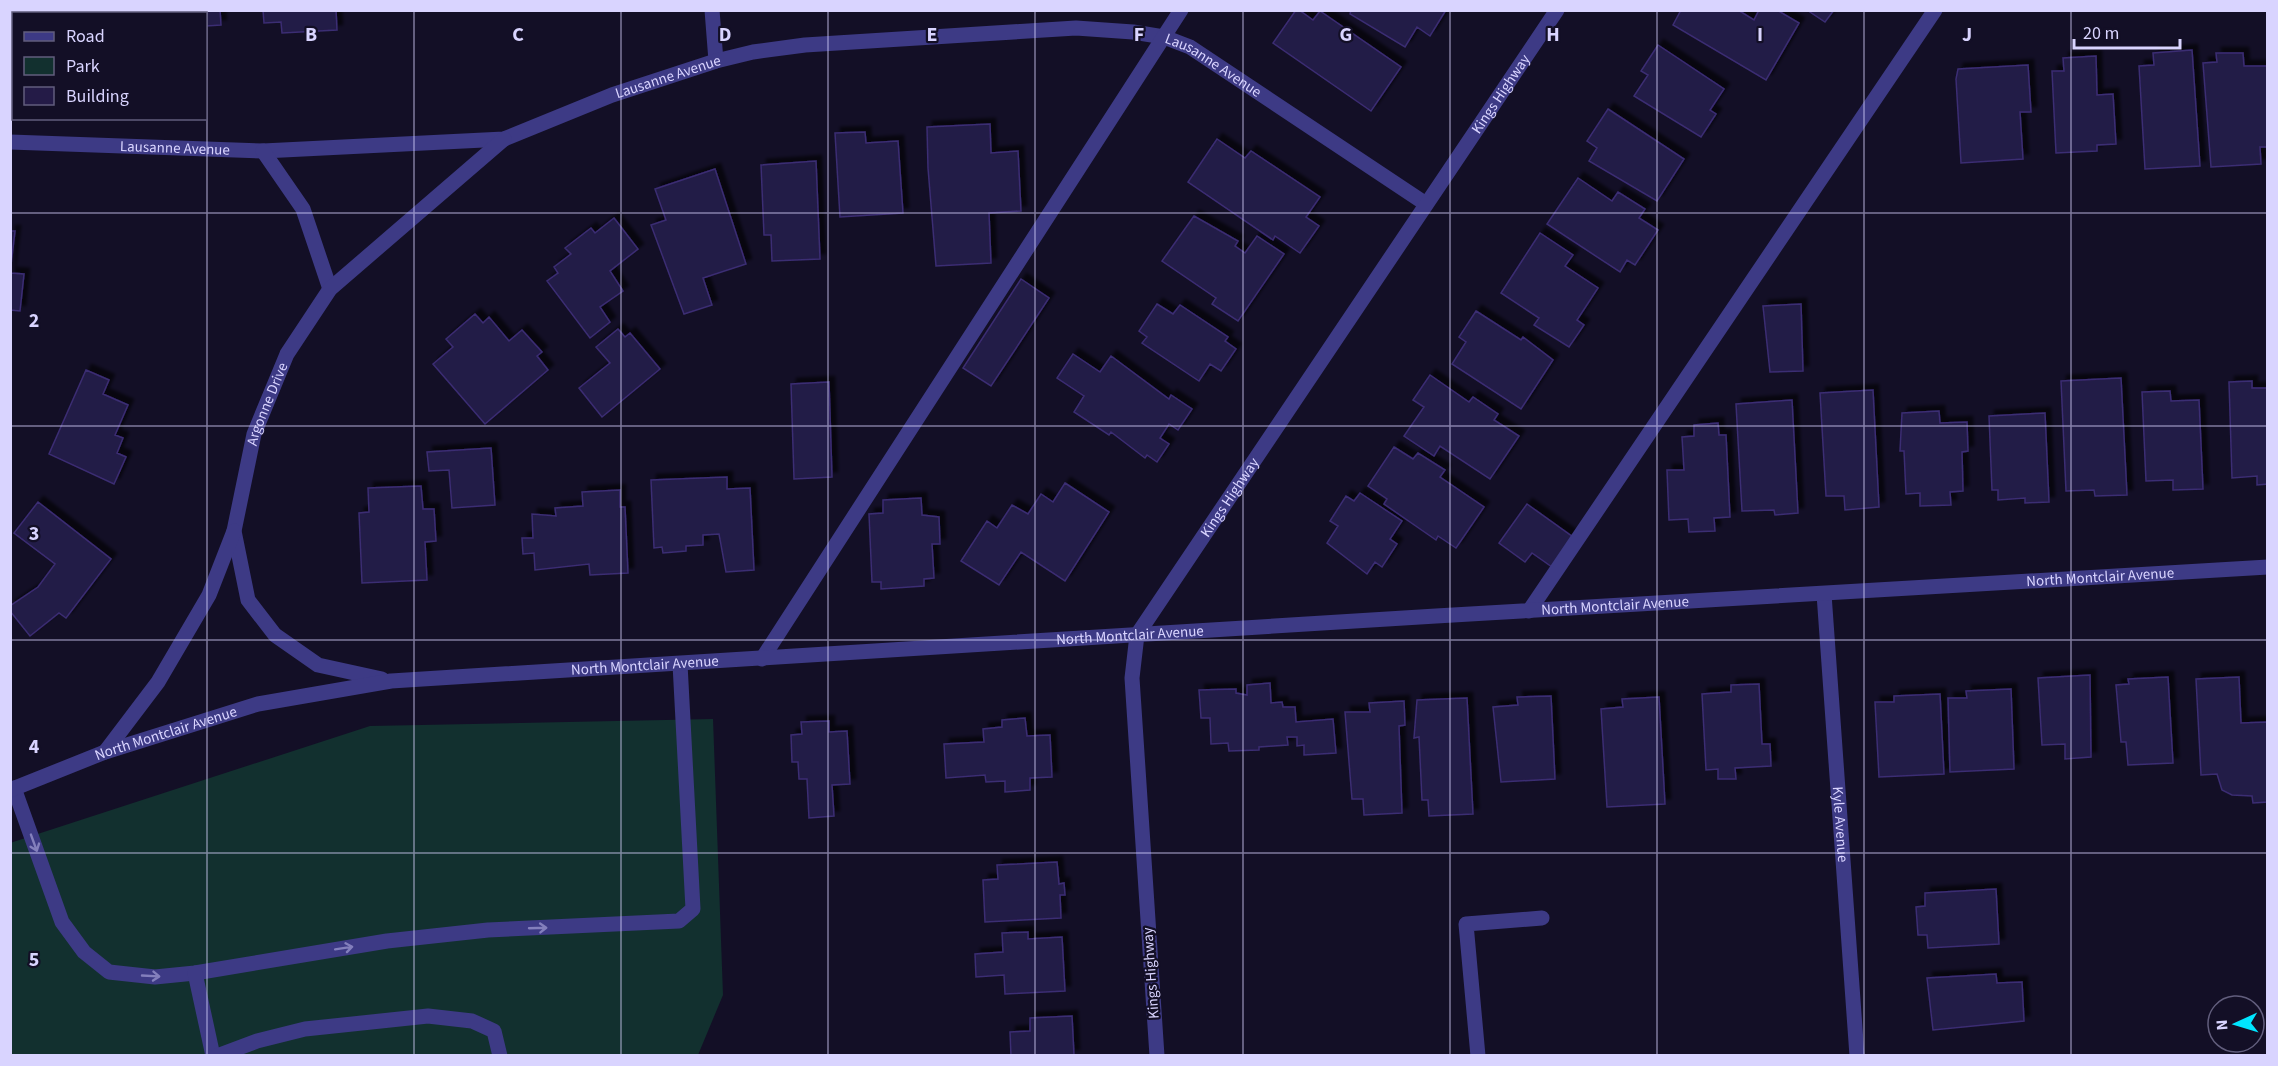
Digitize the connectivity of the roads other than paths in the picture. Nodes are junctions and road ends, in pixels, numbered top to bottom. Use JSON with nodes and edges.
{"nodes":[{"id":1,"x":712,"y":10,"type":"edge"},
{"id":2,"x":1181,"y":10,"type":"edge"},
{"id":3,"x":1557,"y":10,"type":"edge"},
{"id":4,"x":1935,"y":10,"type":"edge"},
{"id":5,"x":1164,"y":37,"type":"junction"},
{"id":6,"x":716,"y":61,"type":"junction"},
{"id":7,"x":504,"y":139,"type":"junction"},
{"id":8,"x":10,"y":142,"type":"edge"},
{"id":9,"x":263,"y":151,"type":"junction"},
{"id":10,"x":1426,"y":204,"type":"junction"},
{"id":11,"x":330,"y":289,"type":"junction"},
{"id":12,"x":234,"y":531,"type":"junction"},
{"id":13,"x":2268,"y":567,"type":"edge"},
{"id":14,"x":1824,"y":594,"type":"junction"},
{"id":15,"x":1529,"y":611,"type":"junction"},
{"id":16,"x":1137,"y":636,"type":"junction"},
{"id":17,"x":762,"y":659,"type":"junction"},
{"id":18,"x":680,"y":664,"type":"junction"},
{"id":19,"x":391,"y":681,"type":"junction"},
{"id":20,"x":105,"y":752,"type":"junction"},
{"id":21,"x":12,"y":789,"type":"edge"},
{"id":22,"x":1542,"y":918,"type":"dead end"},
{"id":23,"x":195,"y":973,"type":"junction"},
{"id":24,"x":215,"y":1056,"type":"edge"},
{"id":25,"x":500,"y":1056,"type":"edge"},
{"id":26,"x":1157,"y":1056,"type":"edge"},
{"id":27,"x":1478,"y":1056,"type":"edge"},
{"id":28,"x":1857,"y":1056,"type":"edge"}],
"edges":[{"from":1,"to":6,"type":"street"},
{"from":2,"to":5,"type":"street"},
{"from":3,"to":10,"type":"street","name":"Kings Highway"},
{"from":4,"to":15,"type":"street"},
{"from":5,"to":6,"type":"street","name":"Lausanne Avenue"},
{"from":5,"to":10,"type":"street","name":"Lausanne Avenue"},
{"from":5,"to":17,"type":"street"},
{"from":6,"to":7,"type":"street","name":"Lausanne Avenue"},
{"from":7,"to":9,"type":"street","name":"Lausanne Avenue"},
{"from":7,"to":11,"type":"street","name":"Argonne Drive"},
{"from":8,"to":9,"type":"street","name":"Lausanne Avenue"},
{"from":9,"to":11,"type":"street"},
{"from":10,"to":16,"type":"street","name":"Kings Highway"},
{"from":11,"to":12,"type":"street","name":"Argonne Drive"},
{"from":12,"to":19,"type":"street","name":"Argonne Drive"},
{"from":12,"to":20,"type":"street","name":"Argonne Drive"},
{"from":13,"to":14,"type":"street","name":"North Montclair Avenue"},
{"from":14,"to":15,"type":"street","name":"North Montclair Avenue"},
{"from":14,"to":28,"type":"street","name":"Kyle Avenue"},
{"from":15,"to":16,"type":"street","name":"North Montclair Avenue"},
{"from":16,"to":17,"type":"street","name":"North Montclair Avenue"},
{"from":16,"to":26,"type":"street","name":"Kings Highway"},
{"from":17,"to":18,"type":"street","name":"North Montclair Avenue"},
{"from":18,"to":19,"type":"street","name":"North Montclair Avenue"},
{"from":23,"to":18,"type":"street","one_way":true},
{"from":19,"to":20,"type":"street","name":"North Montclair Avenue"},
{"from":20,"to":21,"type":"street","name":"North Montclair Avenue"},
{"from":21,"to":23,"type":"street","one_way":true},
{"from":22,"to":27,"type":"street"},
{"from":23,"to":24,"type":"street"},
{"from":24,"to":25,"type":"street"}]}
